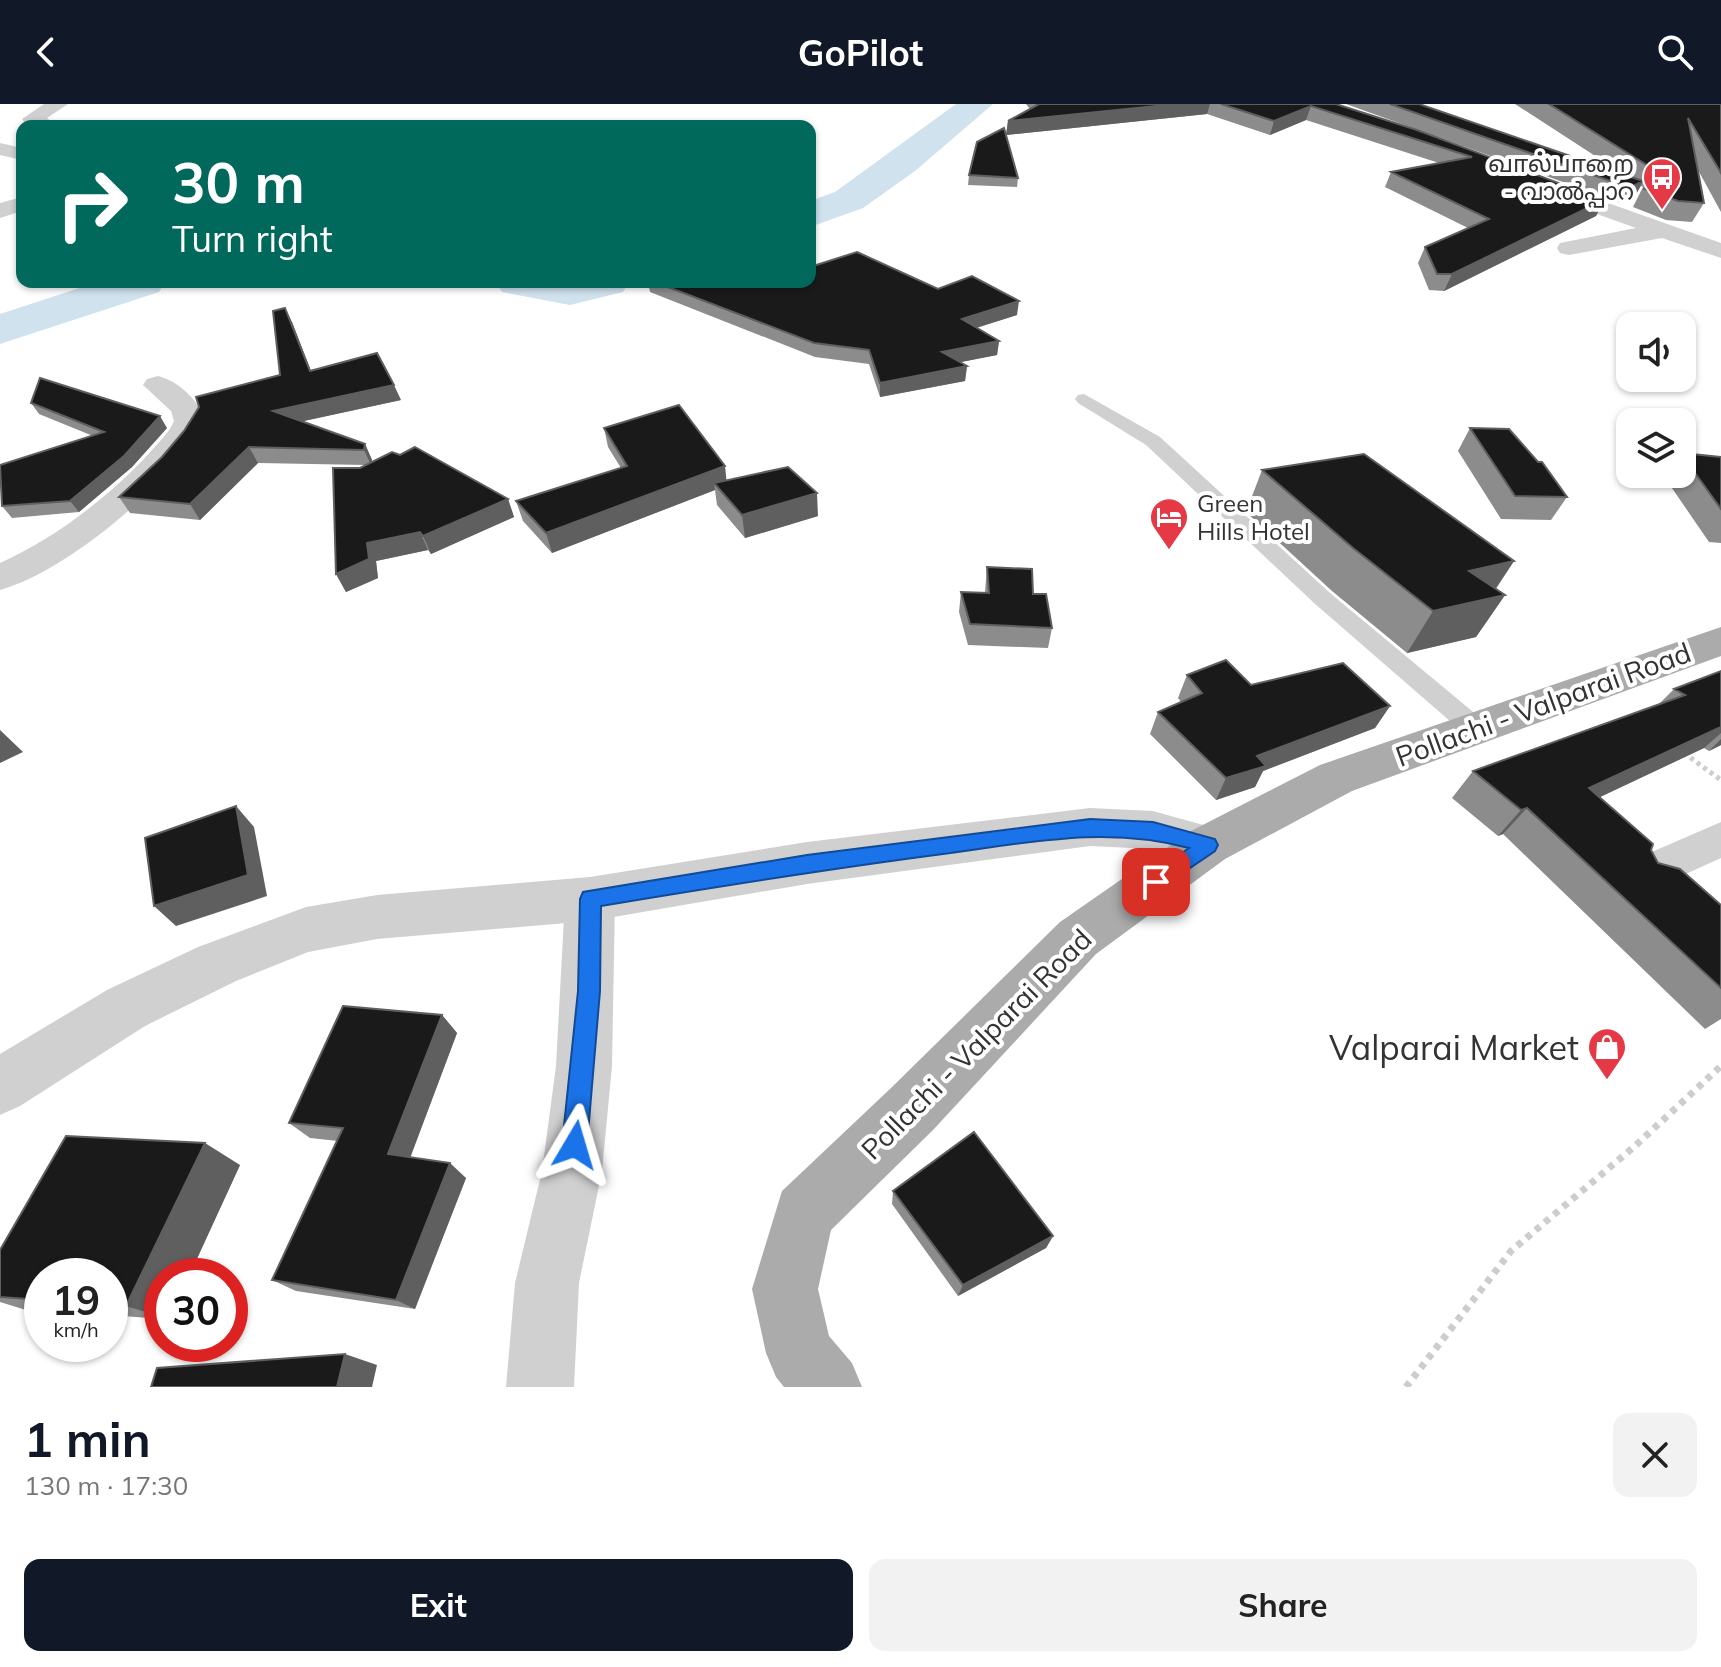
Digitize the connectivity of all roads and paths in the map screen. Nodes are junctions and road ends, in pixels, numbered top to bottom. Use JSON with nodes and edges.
{"nodes":[{"id":1,"x":58,"y":104,"type":"edge"},
{"id":2,"x":34,"y":120,"type":"edge"},
{"id":3,"x":1518,"y":177,"type":"edge"},
{"id":4,"x":1663,"y":231,"type":"junction"},
{"id":5,"x":1569,"y":248,"type":"dead end"},
{"id":6,"x":1721,"y":251,"type":"edge"},
{"id":7,"x":158,"y":385,"type":"dead end"},
{"id":8,"x":1084,"y":399,"type":"dead end"},
{"id":9,"x":0,"y":578,"type":"edge"},
{"id":10,"x":1721,"y":641,"type":"edge"},
{"id":11,"x":1475,"y":728,"type":"junction"},
{"id":12,"x":1682,"y":752,"type":"edge"},
{"id":13,"x":1721,"y":780,"type":"edge"},
{"id":14,"x":1721,"y":839,"type":"edge"},
{"id":15,"x":1208,"y":845,"type":"junction"},
{"id":16,"x":1649,"y":876,"type":"edge"},
{"id":17,"x":590,"y":899,"type":"junction"},
{"id":18,"x":1721,"y":1066,"type":"edge"},
{"id":19,"x":0,"y":1086,"type":"edge"},
{"id":20,"x":540,"y":1387,"type":"edge"},
{"id":21,"x":828,"y":1387,"type":"edge"},
{"id":22,"x":1406,"y":1387,"type":"edge"}],
"edges":[{"from":1,"to":2,"type":"street"},
{"from":3,"to":4,"type":"street"},
{"from":4,"to":5,"type":"street"},
{"from":4,"to":6,"type":"street"},
{"from":7,"to":9,"type":"street"},
{"from":8,"to":11,"type":"lane"},
{"from":10,"to":11,"type":"main road","name":"Pollachi - Valparai Road"},
{"from":11,"to":15,"type":"main road","name":"Pollachi - Valparai Road"},
{"from":12,"to":13,"type":"path"},
{"from":14,"to":16,"type":"street"},
{"from":15,"to":17,"type":"street"},
{"from":15,"to":21,"type":"main road","name":"Pollachi - Valparai Road"},
{"from":17,"to":19,"type":"street"},
{"from":17,"to":20,"type":"street"},
{"from":18,"to":22,"type":"path"}]}
